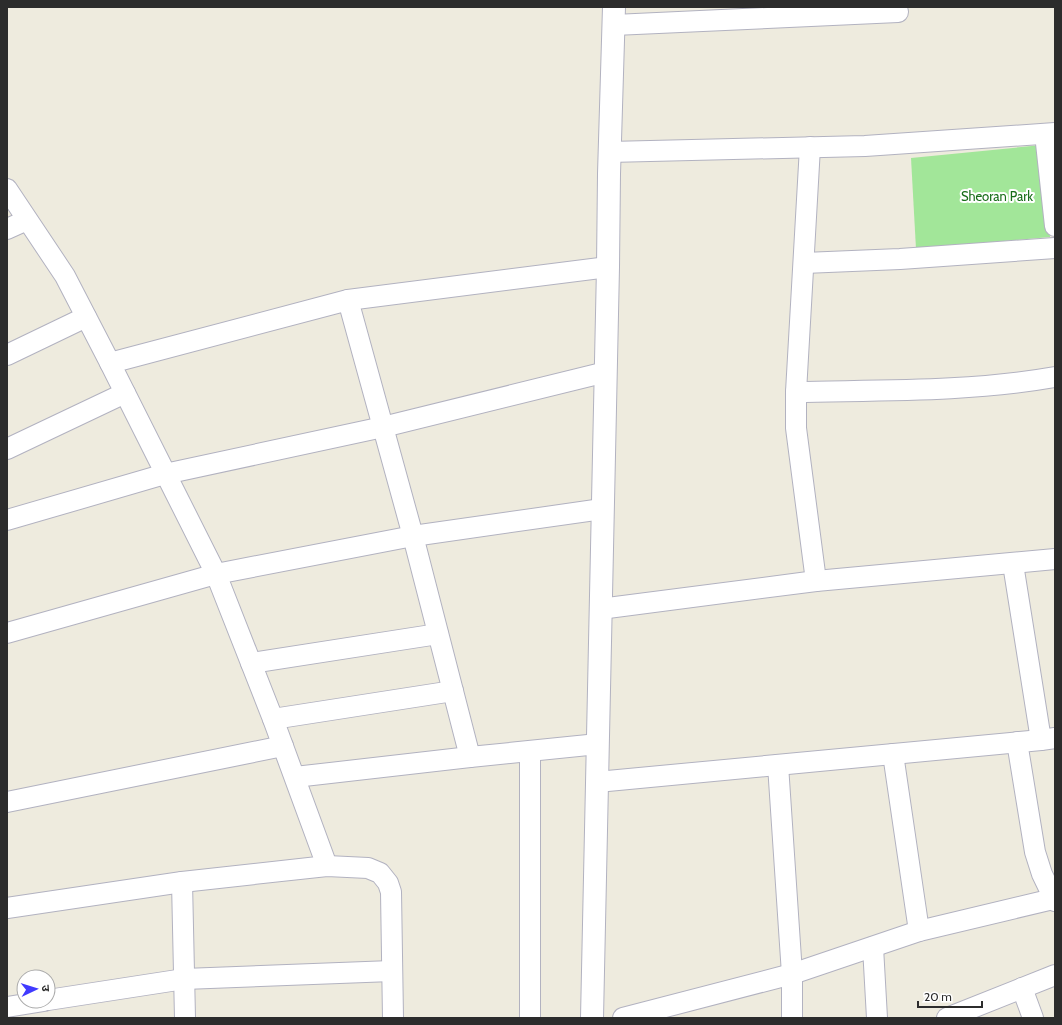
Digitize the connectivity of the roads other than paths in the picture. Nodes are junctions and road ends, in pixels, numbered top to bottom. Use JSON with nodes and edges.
{"nodes":[{"id":1,"x":898,"y":12,"type":"dead end"},
{"id":2,"x":614,"y":16,"type":"edge"},
{"id":3,"x":1050,"y":133,"type":"edge"},
{"id":4,"x":810,"y":147,"type":"junction"},
{"id":5,"x":609,"y":152,"type":"junction"},
{"id":6,"x":7,"y":189,"type":"edge"},
{"id":7,"x":27,"y":220,"type":"junction"},
{"id":8,"x":1055,"y":226,"type":"edge"},
{"id":9,"x":7,"y":229,"type":"edge"},
{"id":10,"x":1055,"y":248,"type":"edge"},
{"id":11,"x":804,"y":263,"type":"junction"},
{"id":12,"x":608,"y":267,"type":"junction"},
{"id":13,"x":348,"y":300,"type":"junction"},
{"id":14,"x":86,"y":317,"type":"junction"},
{"id":15,"x":7,"y":356,"type":"edge"},
{"id":16,"x":110,"y":363,"type":"junction"},
{"id":17,"x":606,"y":372,"type":"junction"},
{"id":18,"x":1055,"y":377,"type":"edge"},
{"id":19,"x":796,"y":392,"type":"junction"},
{"id":20,"x":125,"y":393,"type":"junction"},
{"id":21,"x":383,"y":427,"type":"junction"},
{"id":22,"x":7,"y":449,"type":"edge"},
{"id":23,"x":165,"y":474,"type":"junction"},
{"id":24,"x":602,"y":509,"type":"junction"},
{"id":25,"x":7,"y":520,"type":"edge"},
{"id":26,"x":413,"y":536,"type":"junction"},
{"id":27,"x":1055,"y":559,"type":"edge"},
{"id":28,"x":1013,"y":564,"type":"junction"},
{"id":29,"x":216,"y":574,"type":"junction"},
{"id":30,"x":816,"y":581,"type":"junction"},
{"id":31,"x":600,"y":608,"type":"junction"},
{"id":32,"x":7,"y":633,"type":"edge"},
{"id":33,"x":438,"y":634,"type":"junction"},
{"id":34,"x":251,"y":663,"type":"junction"},
{"id":35,"x":453,"y":691,"type":"junction"},
{"id":36,"x":273,"y":719,"type":"junction"},
{"id":37,"x":1048,"y":739,"type":"edge"},
{"id":38,"x":1016,"y":742,"type":"junction"},
{"id":39,"x":598,"y":744,"type":"junction"},
{"id":40,"x":283,"y":746,"type":"junction"},
{"id":41,"x":530,"y":752,"type":"junction"},
{"id":42,"x":893,"y":754,"type":"junction"},
{"id":43,"x":470,"y":757,"type":"junction"},
{"id":44,"x":778,"y":765,"type":"junction"},
{"id":45,"x":295,"y":777,"type":"junction"},
{"id":46,"x":597,"y":782,"type":"junction"},
{"id":47,"x":7,"y":802,"type":"edge"},
{"id":48,"x":327,"y":866,"type":"junction"},
{"id":49,"x":1048,"y":871,"type":"edge"},
{"id":50,"x":182,"y":882,"type":"junction"},
{"id":51,"x":1054,"y":900,"type":"edge"},
{"id":52,"x":7,"y":908,"type":"edge"},
{"id":53,"x":919,"y":931,"type":"junction"},
{"id":54,"x":873,"y":947,"type":"junction"},
{"id":55,"x":392,"y":971,"type":"junction"},
{"id":56,"x":792,"y":974,"type":"junction"},
{"id":57,"x":1055,"y":975,"type":"edge"},
{"id":58,"x":184,"y":979,"type":"junction"},
{"id":59,"x":1022,"y":988,"type":"junction"},
{"id":60,"x":56,"y":999,"type":"edge"},
{"id":61,"x":185,"y":1018,"type":"edge"},
{"id":62,"x":393,"y":1018,"type":"edge"},
{"id":63,"x":530,"y":1018,"type":"edge"},
{"id":64,"x":592,"y":1018,"type":"edge"},
{"id":65,"x":623,"y":1018,"type":"edge"},
{"id":66,"x":792,"y":1018,"type":"edge"},
{"id":67,"x":877,"y":1018,"type":"edge"},
{"id":68,"x":947,"y":1018,"type":"edge"},
{"id":69,"x":1033,"y":1018,"type":"edge"}],
"edges":[{"from":1,"to":2,"type":"street"},
{"from":2,"to":5,"type":"main road"},
{"from":3,"to":4,"type":"street"},
{"from":3,"to":8,"type":"street"},
{"from":4,"to":5,"type":"street"},
{"from":4,"to":11,"type":"street"},
{"from":5,"to":12,"type":"main road"},
{"from":6,"to":7,"type":"street"},
{"from":7,"to":9,"type":"street"},
{"from":7,"to":14,"type":"street"},
{"from":10,"to":11,"type":"street"},
{"from":11,"to":19,"type":"street"},
{"from":12,"to":13,"type":"street"},
{"from":12,"to":17,"type":"main road"},
{"from":13,"to":16,"type":"street"},
{"from":13,"to":21,"type":"street"},
{"from":14,"to":15,"type":"street"},
{"from":14,"to":16,"type":"street"},
{"from":16,"to":20,"type":"street"},
{"from":17,"to":21,"type":"street"},
{"from":17,"to":24,"type":"main road"},
{"from":18,"to":19,"type":"street"},
{"from":19,"to":30,"type":"street"},
{"from":20,"to":22,"type":"street"},
{"from":20,"to":23,"type":"street"},
{"from":21,"to":23,"type":"street"},
{"from":21,"to":26,"type":"street"},
{"from":23,"to":25,"type":"street"},
{"from":23,"to":29,"type":"street"},
{"from":24,"to":26,"type":"street"},
{"from":24,"to":31,"type":"main road"},
{"from":26,"to":29,"type":"street"},
{"from":26,"to":33,"type":"street"},
{"from":27,"to":28,"type":"street"},
{"from":28,"to":30,"type":"street"},
{"from":28,"to":37,"type":"street"},
{"from":29,"to":32,"type":"street"},
{"from":29,"to":34,"type":"street"},
{"from":30,"to":31,"type":"street"},
{"from":31,"to":39,"type":"main road"},
{"from":33,"to":34,"type":"street"},
{"from":33,"to":35,"type":"street"},
{"from":34,"to":36,"type":"street"},
{"from":35,"to":36,"type":"street"},
{"from":35,"to":43,"type":"street"},
{"from":36,"to":40,"type":"street"},
{"from":37,"to":38,"type":"street"},
{"from":38,"to":42,"type":"street"},
{"from":38,"to":49,"type":"street"},
{"from":39,"to":41,"type":"street"},
{"from":39,"to":46,"type":"main road"},
{"from":40,"to":45,"type":"street"},
{"from":40,"to":47,"type":"street"},
{"from":41,"to":43,"type":"street"},
{"from":41,"to":63,"type":"street"},
{"from":42,"to":44,"type":"street"},
{"from":42,"to":53,"type":"street"},
{"from":43,"to":45,"type":"street"},
{"from":44,"to":46,"type":"street"},
{"from":44,"to":56,"type":"street"},
{"from":45,"to":48,"type":"street"},
{"from":46,"to":64,"type":"main road"},
{"from":48,"to":50,"type":"street"},
{"from":48,"to":55,"type":"street"},
{"from":49,"to":51,"type":"street"},
{"from":50,"to":52,"type":"street"},
{"from":50,"to":58,"type":"street"},
{"from":51,"to":53,"type":"street"},
{"from":53,"to":54,"type":"street"},
{"from":54,"to":56,"type":"street"},
{"from":54,"to":67,"type":"street"},
{"from":55,"to":58,"type":"street"},
{"from":55,"to":62,"type":"street"},
{"from":56,"to":65,"type":"street"},
{"from":56,"to":66,"type":"street"},
{"from":57,"to":59,"type":"street"},
{"from":58,"to":60,"type":"street"},
{"from":58,"to":61,"type":"street"},
{"from":59,"to":68,"type":"street"},
{"from":59,"to":69,"type":"street"}]}
